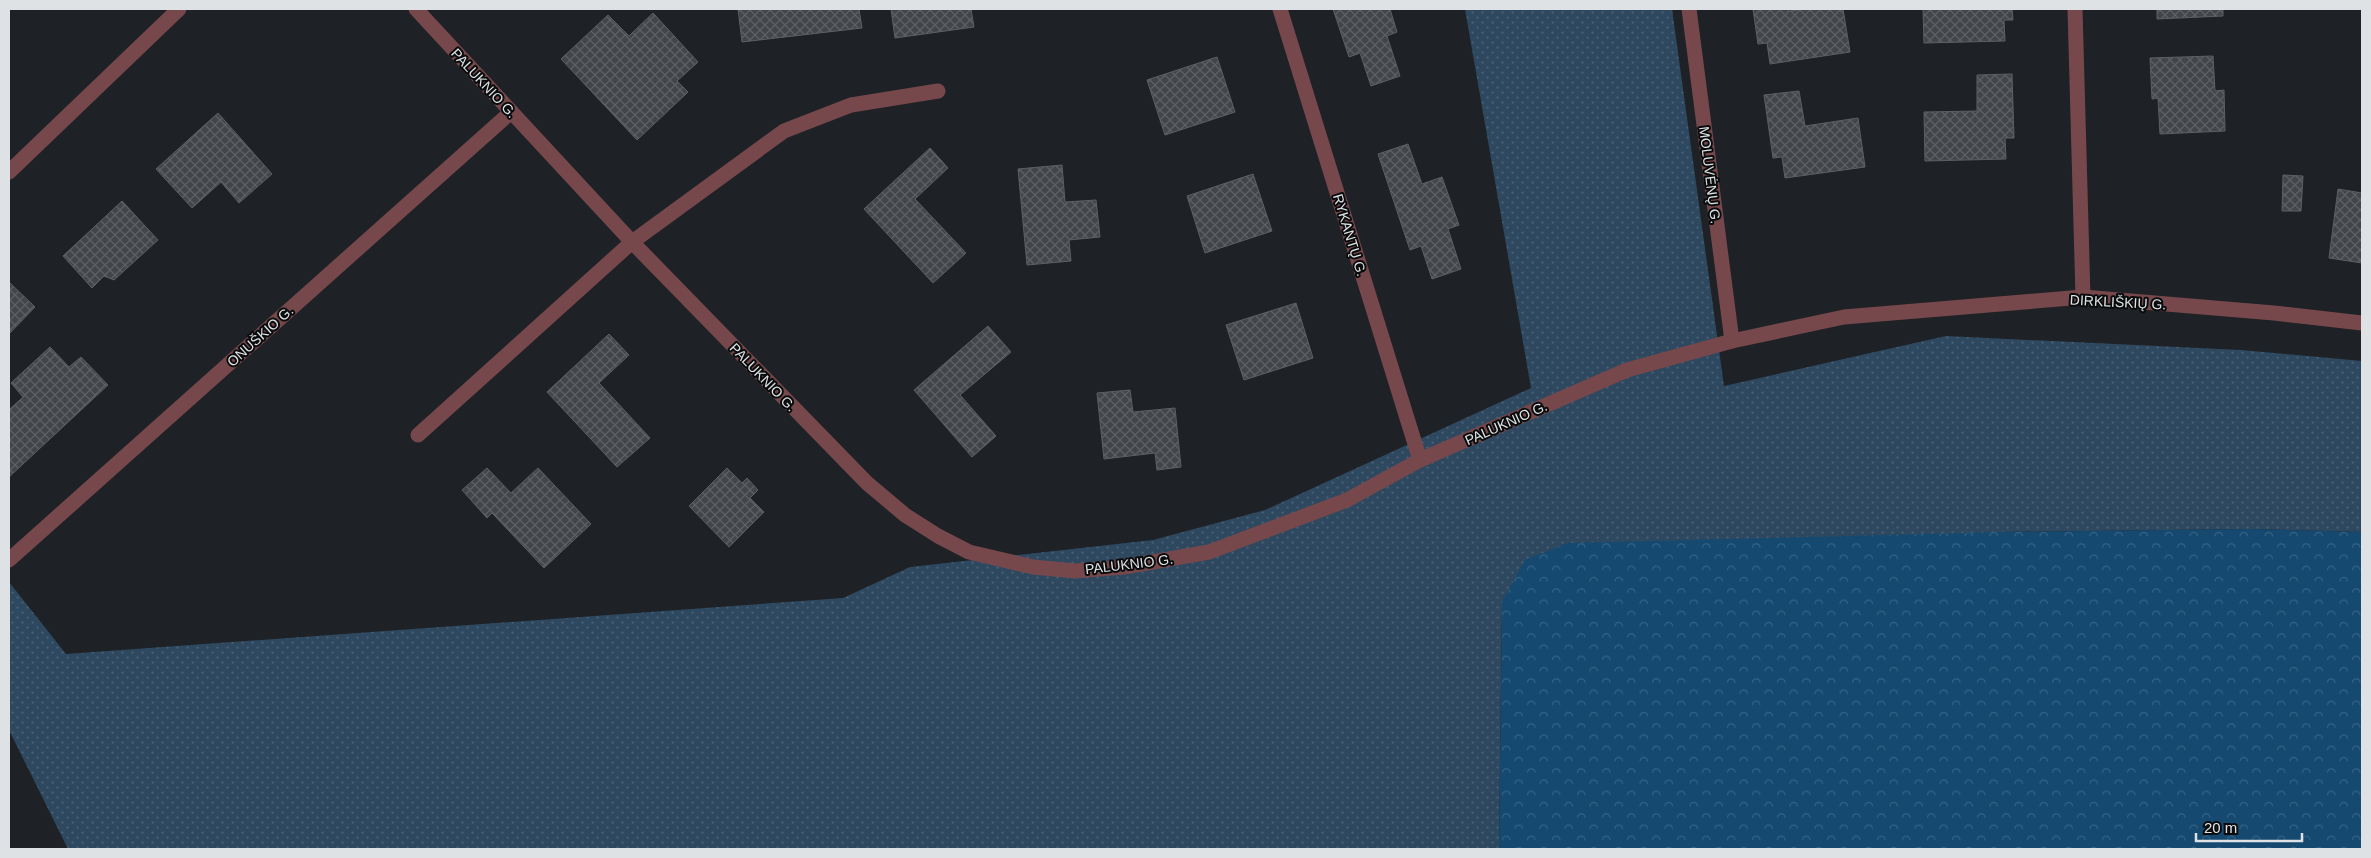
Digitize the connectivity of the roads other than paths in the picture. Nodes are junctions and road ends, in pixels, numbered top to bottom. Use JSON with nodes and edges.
{"nodes":[{"id":1,"x":179,"y":9,"type":"edge"},
{"id":2,"x":416,"y":9,"type":"edge"},
{"id":3,"x":1280,"y":9,"type":"edge"},
{"id":4,"x":1689,"y":9,"type":"edge"},
{"id":5,"x":2075,"y":9,"type":"edge"},
{"id":6,"x":938,"y":91,"type":"dead end"},
{"id":7,"x":511,"y":112,"type":"junction"},
{"id":8,"x":9,"y":172,"type":"edge"},
{"id":9,"x":632,"y":242,"type":"junction"},
{"id":10,"x":2083,"y":298,"type":"junction"},
{"id":11,"x":1844,"y":317,"type":"joint"},
{"id":12,"x":2362,"y":323,"type":"edge"},
{"id":13,"x":1732,"y":341,"type":"junction"},
{"id":14,"x":418,"y":435,"type":"dead end"},
{"id":15,"x":1420,"y":460,"type":"junction"},
{"id":16,"x":9,"y":560,"type":"edge"}],
"edges":[{"from":1,"to":8,"type":"street"},
{"from":2,"to":7,"type":"street","name":"PALUKNIO G."},
{"from":3,"to":15,"type":"street","name":"RYKANTŲ G."},
{"from":4,"to":13,"type":"street","name":"MOLUVĖNŲ G."},
{"from":5,"to":10,"type":"street"},
{"from":6,"to":9,"type":"street"},
{"from":7,"to":9,"type":"street","name":"PALUKNIO G."},
{"from":7,"to":16,"type":"street","name":"ONUŠKIO G."},
{"from":9,"to":14,"type":"street"},
{"from":9,"to":15,"type":"street","name":"PALUKNIO G."},
{"from":10,"to":11,"type":"street","name":"DIRKLIŠKIŲ G."},
{"from":10,"to":12,"type":"street","name":"DIRKLIŠKIŲ G."},
{"from":11,"to":13,"type":"street","name":"PALUKNIO G."},
{"from":13,"to":15,"type":"street","name":"PALUKNIO G."}]}
